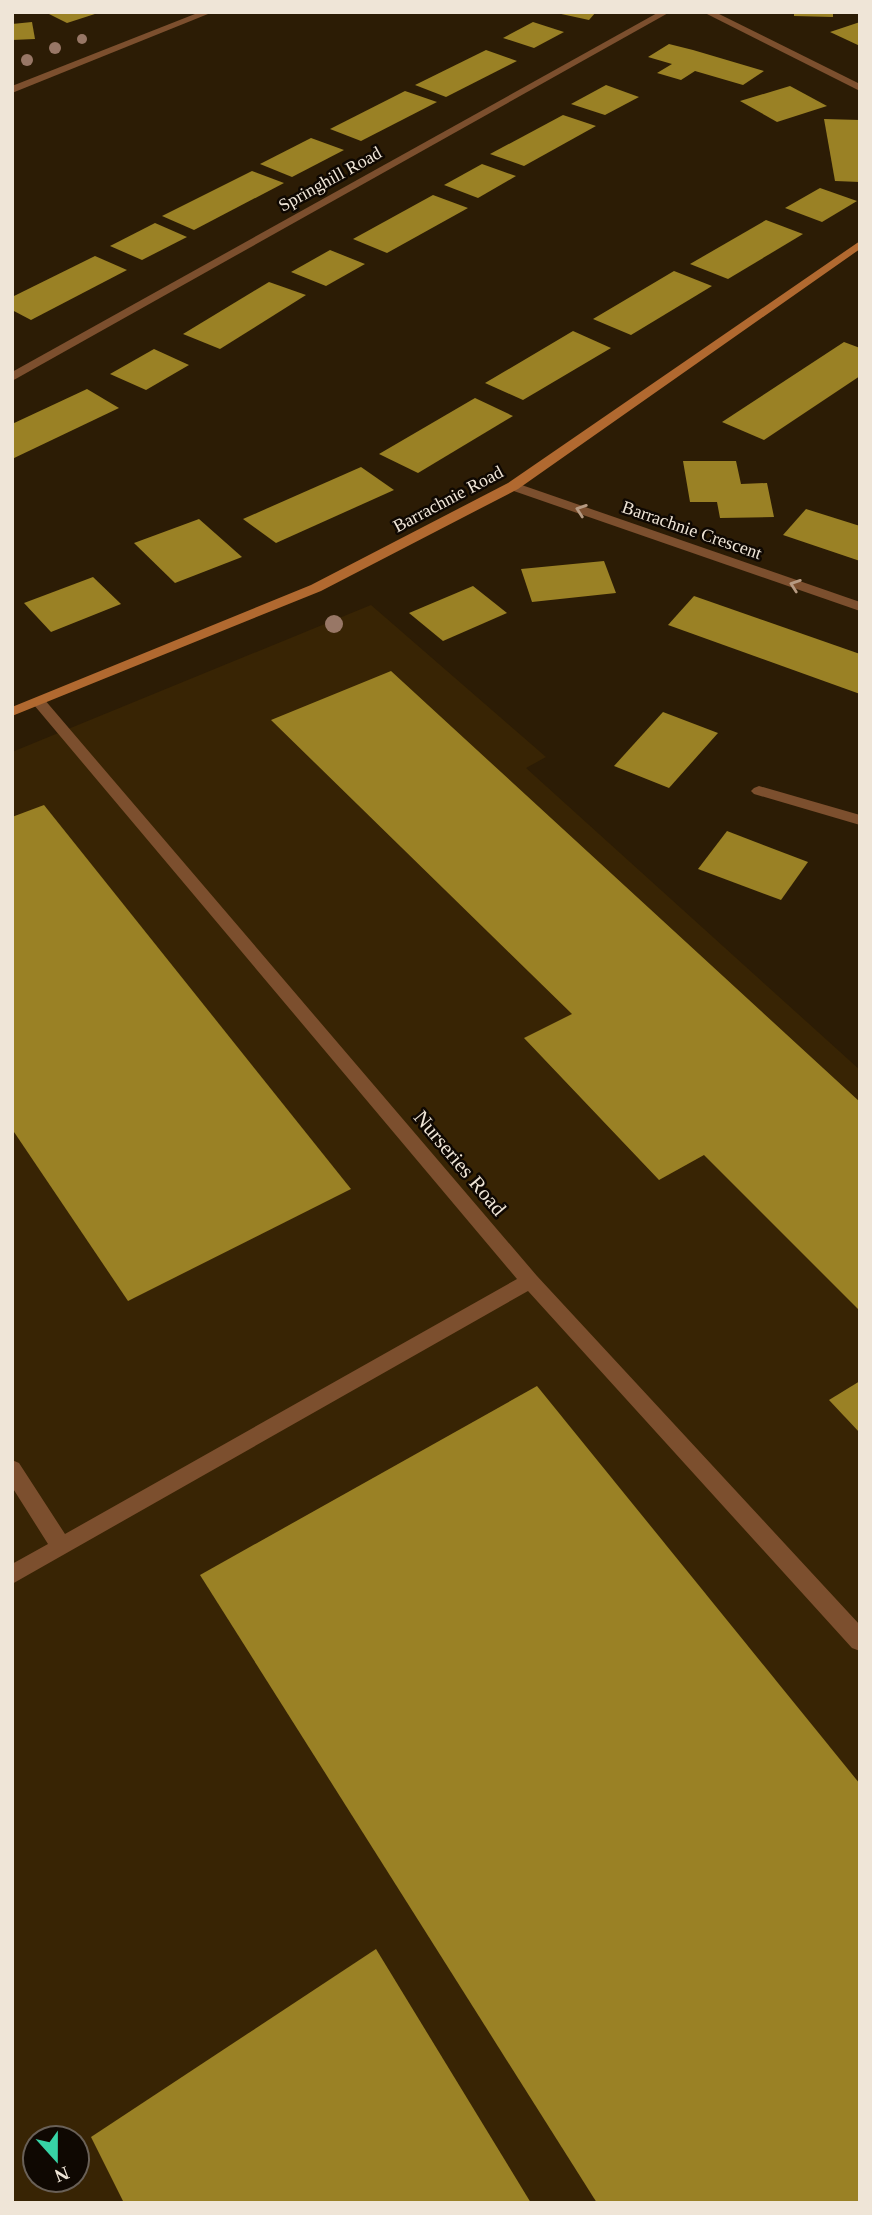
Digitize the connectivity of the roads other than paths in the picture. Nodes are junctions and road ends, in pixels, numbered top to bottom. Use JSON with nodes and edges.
{"nodes":[{"id":1,"x":209,"y":12,"type":"edge"},
{"id":2,"x":666,"y":12,"type":"edge"},
{"id":3,"x":706,"y":12,"type":"edge"},
{"id":4,"x":860,"y":89,"type":"edge"},
{"id":5,"x":12,"y":90,"type":"edge"},
{"id":6,"x":860,"y":244,"type":"edge"},
{"id":7,"x":12,"y":377,"type":"edge"},
{"id":8,"x":513,"y":486,"type":"junction"},
{"id":9,"x":860,"y":607,"type":"edge"},
{"id":10,"x":39,"y":702,"type":"junction"},
{"id":11,"x":12,"y":712,"type":"edge"},
{"id":12,"x":759,"y":791,"type":"dead end"},
{"id":13,"x":860,"y":820,"type":"edge"},
{"id":14,"x":530,"y":1281,"type":"junction"},
{"id":15,"x":12,"y":1469,"type":"edge"},
{"id":16,"x":61,"y":1547,"type":"junction"},
{"id":17,"x":12,"y":1575,"type":"edge"},
{"id":18,"x":860,"y":1641,"type":"edge"}],
"edges":[{"from":1,"to":5,"type":"street"},
{"from":2,"to":7,"type":"street","name":"Springhill Road"},
{"from":3,"to":4,"type":"street"},
{"from":6,"to":8,"type":"main road","name":"Barrachnie Road"},
{"from":9,"to":8,"type":"street","name":"Barrachnie Crescent","one_way":true},
{"from":8,"to":10,"type":"main road","name":"Barrachnie Road"},
{"from":10,"to":11,"type":"main road","name":"Barrachnie Road"},
{"from":10,"to":14,"type":"street","name":"Nurseries Road"},
{"from":12,"to":13,"type":"street"},
{"from":14,"to":16,"type":"street"},
{"from":14,"to":18,"type":"street","name":"Nurseries Road"},
{"from":15,"to":16,"type":"street"},
{"from":16,"to":17,"type":"street"}]}
